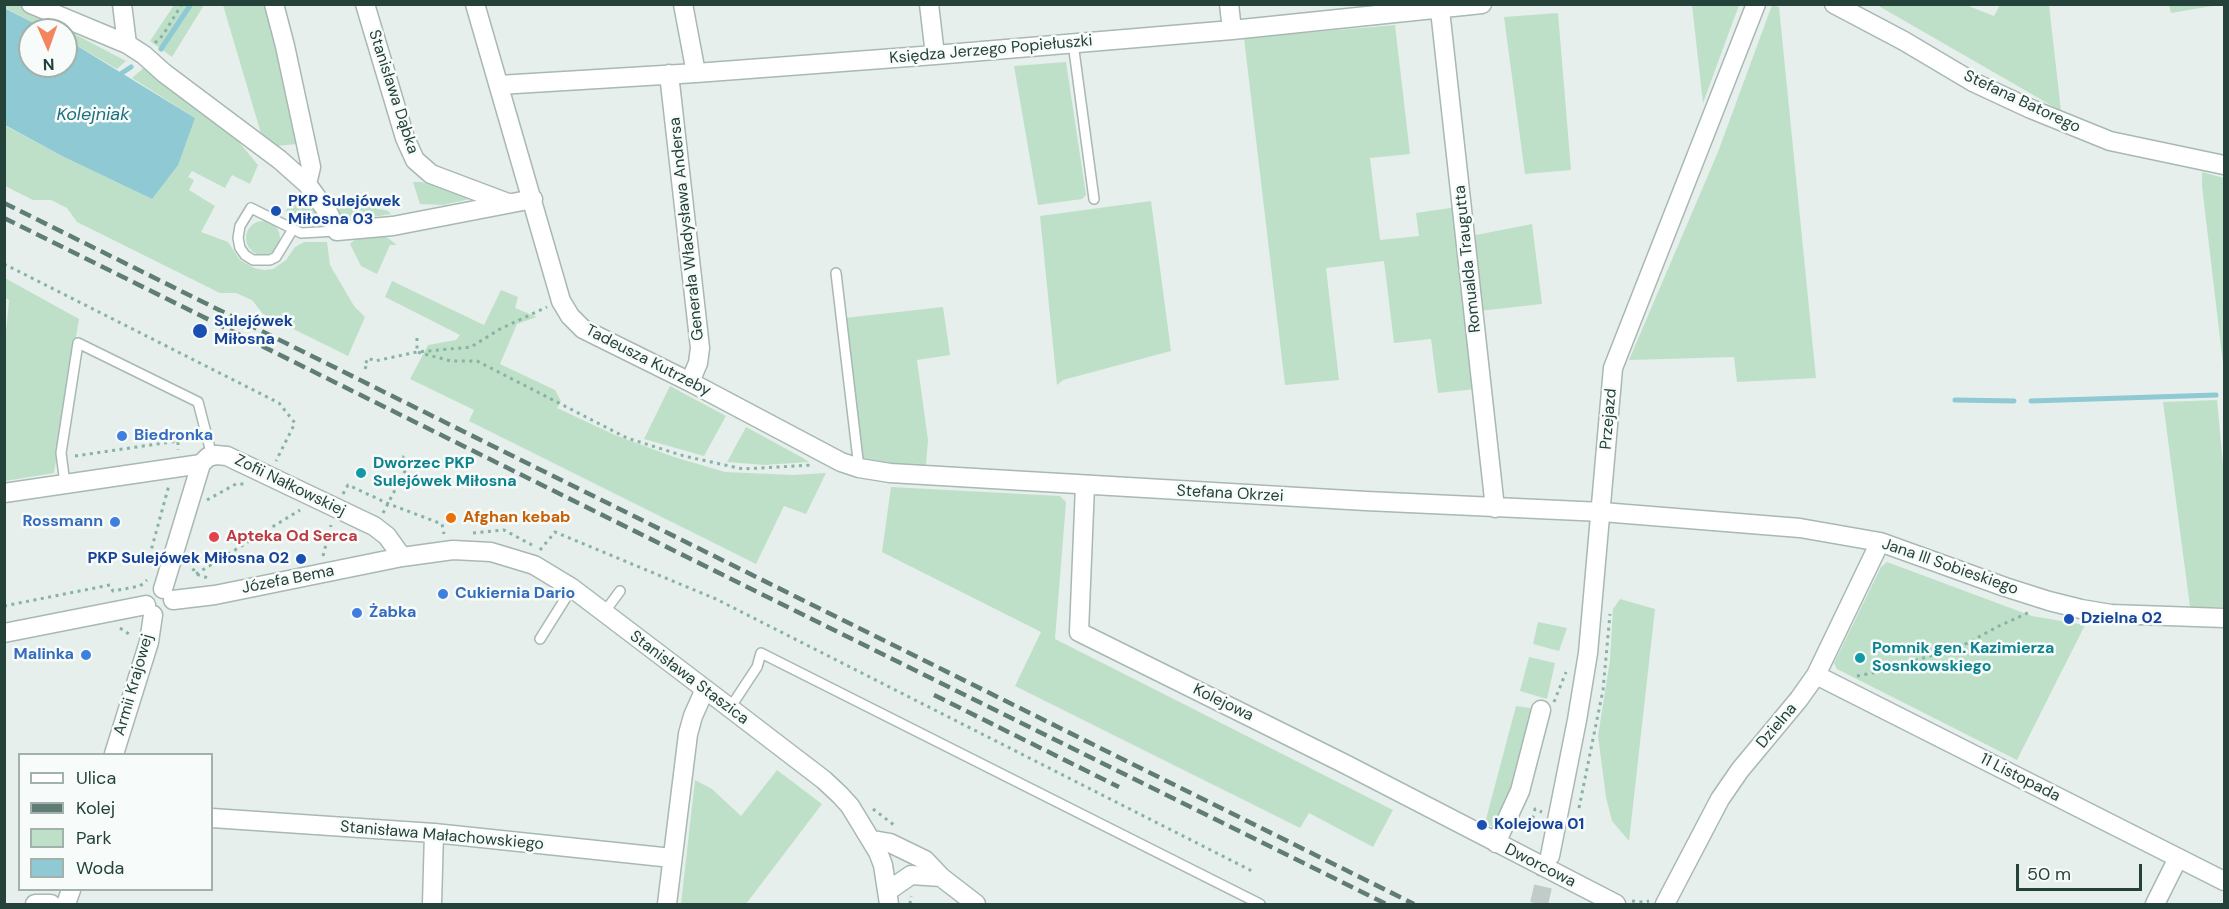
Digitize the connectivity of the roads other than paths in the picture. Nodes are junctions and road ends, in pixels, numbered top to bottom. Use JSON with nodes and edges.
{"nodes":[{"id":1,"x":31,"y":4,"type":"edge"},
{"id":2,"x":122,"y":4,"type":"edge"},
{"id":3,"x":274,"y":4,"type":"edge"},
{"id":4,"x":365,"y":4,"type":"edge"},
{"id":5,"x":475,"y":4,"type":"edge"},
{"id":6,"x":683,"y":4,"type":"edge"},
{"id":7,"x":929,"y":4,"type":"edge"},
{"id":8,"x":1229,"y":4,"type":"edge"},
{"id":9,"x":1482,"y":4,"type":"edge"},
{"id":10,"x":1756,"y":4,"type":"edge"},
{"id":11,"x":1834,"y":4,"type":"edge"},
{"id":12,"x":1446,"y":8,"type":"edge"},
{"id":13,"x":1232,"y":30,"type":"junction"},
{"id":14,"x":1073,"y":43,"type":"junction"},
{"id":15,"x":127,"y":45,"type":"junction"},
{"id":16,"x":935,"y":55,"type":"junction"},
{"id":17,"x":696,"y":73,"type":"junction"},
{"id":18,"x":669,"y":74,"type":"junction"},
{"id":19,"x":499,"y":85,"type":"junction"},
{"id":20,"x":2224,"y":165,"type":"edge"},
{"id":21,"x":307,"y":184,"type":"junction"},
{"id":22,"x":533,"y":199,"type":"junction"},
{"id":23,"x":1094,"y":199,"type":"dead end"},
{"id":24,"x":508,"y":203,"type":"junction"},
{"id":25,"x":293,"y":229,"type":"junction"},
{"id":26,"x":337,"y":231,"type":"junction"},
{"id":27,"x":836,"y":273,"type":"dead end"},
{"id":28,"x":690,"y":382,"type":"junction"},
{"id":29,"x":206,"y":460,"type":"junction"},
{"id":30,"x":859,"y":468,"type":"junction"},
{"id":31,"x":64,"y":479,"type":"junction"},
{"id":32,"x":1085,"y":485,"type":"junction"},
{"id":33,"x":4,"y":493,"type":"edge"},
{"id":34,"x":1496,"y":508,"type":"junction"},
{"id":35,"x":1602,"y":512,"type":"junction"},
{"id":36,"x":1880,"y":542,"type":"junction"},
{"id":37,"x":402,"y":557,"type":"junction"},
{"id":38,"x":572,"y":588,"type":"junction"},
{"id":39,"x":620,"y":591,"type":"dead end"},
{"id":40,"x":168,"y":595,"type":"junction"},
{"id":41,"x":150,"y":610,"type":"junction"},
{"id":42,"x":603,"y":614,"type":"junction"},
{"id":43,"x":2224,"y":618,"type":"edge"},
{"id":44,"x":4,"y":633,"type":"edge"},
{"id":45,"x":540,"y":639,"type":"dead end"},
{"id":46,"x":1816,"y":675,"type":"junction"},
{"id":47,"x":705,"y":689,"type":"junction"},
{"id":48,"x":730,"y":708,"type":"junction"},
{"id":49,"x":1541,"y":710,"type":"dead end"},
{"id":50,"x":114,"y":753,"type":"edge"},
{"id":51,"x":213,"y":818,"type":"edge"},
{"id":52,"x":434,"y":833,"type":"junction"},
{"id":53,"x":873,"y":840,"type":"junction"},
{"id":54,"x":1496,"y":843,"type":"junction"},
{"id":55,"x":1550,"y":856,"type":"tunnel mouth"},
{"id":56,"x":672,"y":858,"type":"junction"},
{"id":57,"x":2178,"y":858,"type":"junction"},
{"id":58,"x":941,"y":877,"type":"junction"},
{"id":59,"x":2224,"y":881,"type":"edge"},
{"id":60,"x":888,"y":898,"type":"edge"},
{"id":61,"x":1620,"y":900,"type":"edge"},
{"id":62,"x":1659,"y":902,"type":"edge"},
{"id":63,"x":35,"y":904,"type":"edge"},
{"id":64,"x":51,"y":904,"type":"edge"},
{"id":65,"x":432,"y":904,"type":"edge"},
{"id":66,"x":667,"y":904,"type":"edge"},
{"id":67,"x":976,"y":904,"type":"edge"},
{"id":68,"x":1260,"y":904,"type":"edge"},
{"id":69,"x":2155,"y":904,"type":"edge"}],
"edges":[{"from":1,"to":15,"type":"street"},
{"from":2,"to":15,"type":"street"},
{"from":3,"to":21,"type":"street"},
{"from":4,"to":24,"type":"street","name":"Stanisława Dąbka"},
{"from":5,"to":19,"type":"street","name":"Tadeusza Kutrzeby"},
{"from":6,"to":17,"type":"street"},
{"from":7,"to":16,"type":"street"},
{"from":8,"to":13,"type":"street"},
{"from":9,"to":12,"type":"street","name":"Księdza Jerzego Popiełuszki"},
{"from":10,"to":35,"type":"street","name":"Przejazd"},
{"from":11,"to":20,"type":"street","name":"Stefana Batorego"},
{"from":12,"to":13,"type":"street","name":"Księdza Jerzego Popiełuszki"},
{"from":12,"to":34,"type":"street","name":"Romualda Traugutta"},
{"from":13,"to":14,"type":"street","name":"Księdza Jerzego Popiełuszki"},
{"from":14,"to":16,"type":"street","name":"Księdza Jerzego Popiełuszki"},
{"from":14,"to":23,"type":"lane"},
{"from":15,"to":21,"type":"street"},
{"from":16,"to":17,"type":"street","name":"Księdza Jerzego Popiełuszki"},
{"from":17,"to":18,"type":"street","name":"Księdza Jerzego Popiełuszki"},
{"from":18,"to":19,"type":"street","name":"Księdza Jerzego Popiełuszki"},
{"from":18,"to":28,"type":"street","name":"Generała Władysława Andersa"},
{"from":19,"to":22,"type":"street","name":"Tadeusza Kutrzeby"},
{"from":21,"to":26,"type":"street"},
{"from":22,"to":24,"type":"street","name":"Stanisława Dąbka"},
{"from":22,"to":28,"type":"street","name":"Tadeusza Kutrzeby"},
{"from":24,"to":26,"type":"street"},
{"from":25,"to":25,"type":"lane"},
{"from":25,"to":26,"type":"lane"},
{"from":27,"to":30,"type":"lane"},
{"from":28,"to":30,"type":"street","name":"Tadeusza Kutrzeby"},
{"from":29,"to":31,"type":"street","name":"Zofii Nałkowskiej"},
{"from":29,"to":31,"type":"lane"},
{"from":29,"to":37,"type":"street","name":"Zofii Nałkowskiej"},
{"from":29,"to":40,"type":"street"},
{"from":30,"to":32,"type":"street","name":"Stefana Okrzei"},
{"from":31,"to":33,"type":"street","name":"Zofii Nałkowskiej"},
{"from":32,"to":34,"type":"street","name":"Stefana Okrzei"},
{"from":32,"to":54,"type":"street","name":"Kolejowa"},
{"from":34,"to":35,"type":"street","name":"Stefana Okrzei"},
{"from":35,"to":36,"type":"street","name":"Jana III Sobieskiego"},
{"from":35,"to":55,"type":"street","name":"Przejazd"},
{"from":36,"to":43,"type":"street","name":"Jana III Sobieskiego"},
{"from":36,"to":46,"type":"street","name":"Dzielna"},
{"from":37,"to":38,"type":"street","name":"Stanisława Staszica"},
{"from":37,"to":40,"type":"street","name":"Józefa Bema"},
{"from":38,"to":42,"type":"street","name":"Stanisława Staszica"},
{"from":38,"to":45,"type":"lane"},
{"from":39,"to":42,"type":"lane"},
{"from":40,"to":41,"type":"street"},
{"from":41,"to":44,"type":"street"},
{"from":41,"to":50,"type":"street","name":"Armii Krajowej"},
{"from":42,"to":47,"type":"street","name":"Stanisława Staszica"},
{"from":46,"to":57,"type":"street","name":"11 Listopada"},
{"from":46,"to":62,"type":"street","name":"Dzielna"},
{"from":47,"to":48,"type":"street","name":"Stanisława Staszica"},
{"from":47,"to":56,"type":"street"},
{"from":48,"to":53,"type":"street","name":"Stanisława Staszica"},
{"from":48,"to":68,"type":"lane"},
{"from":49,"to":54,"type":"street"},
{"from":51,"to":52,"type":"street","name":"Stanisława Małachowskiego"},
{"from":52,"to":56,"type":"street","name":"Stanisława Małachowskiego"},
{"from":52,"to":65,"type":"street"},
{"from":53,"to":58,"type":"street"},
{"from":53,"to":60,"type":"street","name":"Stanisława Staszica"},
{"from":54,"to":61,"type":"street","name":"Dworcowa"},
{"from":56,"to":66,"type":"street"},
{"from":57,"to":59,"type":"street","name":"11 Listopada"},
{"from":57,"to":69,"type":"street"},
{"from":58,"to":60,"type":"street"},
{"from":58,"to":67,"type":"street"},
{"from":63,"to":64,"type":"street"}]}
